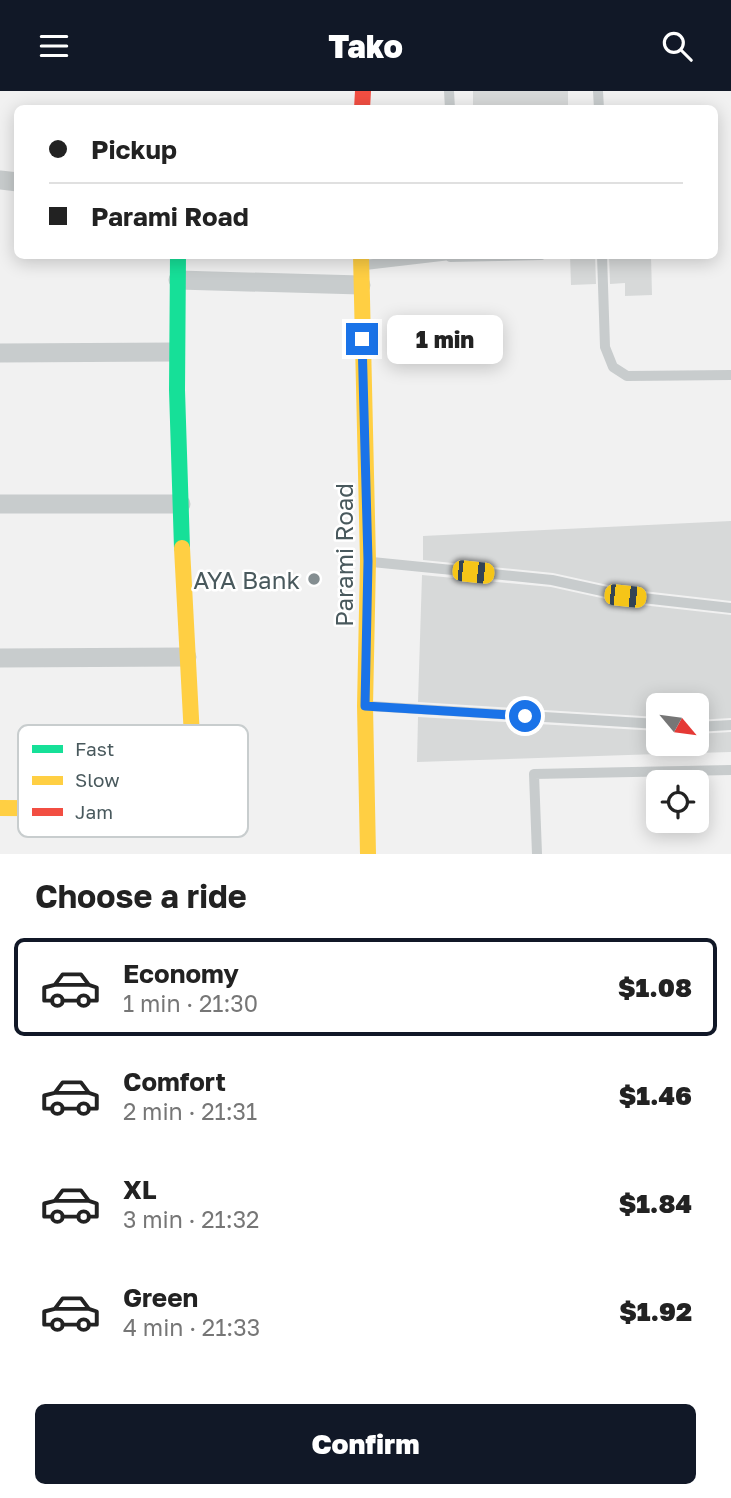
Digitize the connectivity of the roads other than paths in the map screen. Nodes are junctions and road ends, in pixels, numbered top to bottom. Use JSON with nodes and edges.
{"nodes":[{"id":1,"x":178,"y":259,"type":"edge"},
{"id":2,"x":419,"y":259,"type":"edge"},
{"id":3,"x":603,"y":259,"type":"edge"},
{"id":4,"x":361,"y":269,"type":"edge"},
{"id":5,"x":178,"y":280,"type":"junction"},
{"id":6,"x":176,"y":352,"type":"junction"},
{"id":7,"x":0,"y":353,"type":"edge"},
{"id":8,"x":731,"y":375,"type":"edge"},
{"id":9,"x":0,"y":504,"type":"edge"},
{"id":10,"x":181,"y":504,"type":"junction"},
{"id":11,"x":368,"y":561,"type":"junction"},
{"id":12,"x":731,"y":608,"type":"edge"},
{"id":13,"x":187,"y":657,"type":"junction"},
{"id":14,"x":0,"y":658,"type":"edge"},
{"id":15,"x":365,"y":706,"type":"junction"},
{"id":16,"x":646,"y":723,"type":"edge"},
{"id":17,"x":191,"y":725,"type":"edge"},
{"id":18,"x":731,"y":725,"type":"edge"},
{"id":19,"x":709,"y":726,"type":"edge"},
{"id":20,"x":731,"y":770,"type":"edge"},
{"id":21,"x":0,"y":808,"type":"edge"},
{"id":22,"x":18,"y":808,"type":"edge"},
{"id":23,"x":368,"y":854,"type":"edge"},
{"id":24,"x":537,"y":854,"type":"edge"}],
"edges":[{"from":1,"to":5,"type":"street"},
{"from":2,"to":4,"type":"lane"},
{"from":3,"to":8,"type":"lane"},
{"from":4,"to":5,"type":"street"},
{"from":4,"to":11,"type":"street","name":"Parami Road"},
{"from":5,"to":6,"type":"street"},
{"from":6,"to":7,"type":"street"},
{"from":6,"to":10,"type":"street"},
{"from":9,"to":10,"type":"street"},
{"from":10,"to":13,"type":"street"},
{"from":11,"to":12,"type":"lane"},
{"from":11,"to":15,"type":"street","name":"Parami Road"},
{"from":13,"to":14,"type":"street"},
{"from":13,"to":17,"type":"street"},
{"from":15,"to":16,"type":"lane"},
{"from":15,"to":23,"type":"street","name":"Parami Road"},
{"from":18,"to":19,"type":"lane"},
{"from":20,"to":24,"type":"lane"},
{"from":21,"to":22,"type":"street"}]}
